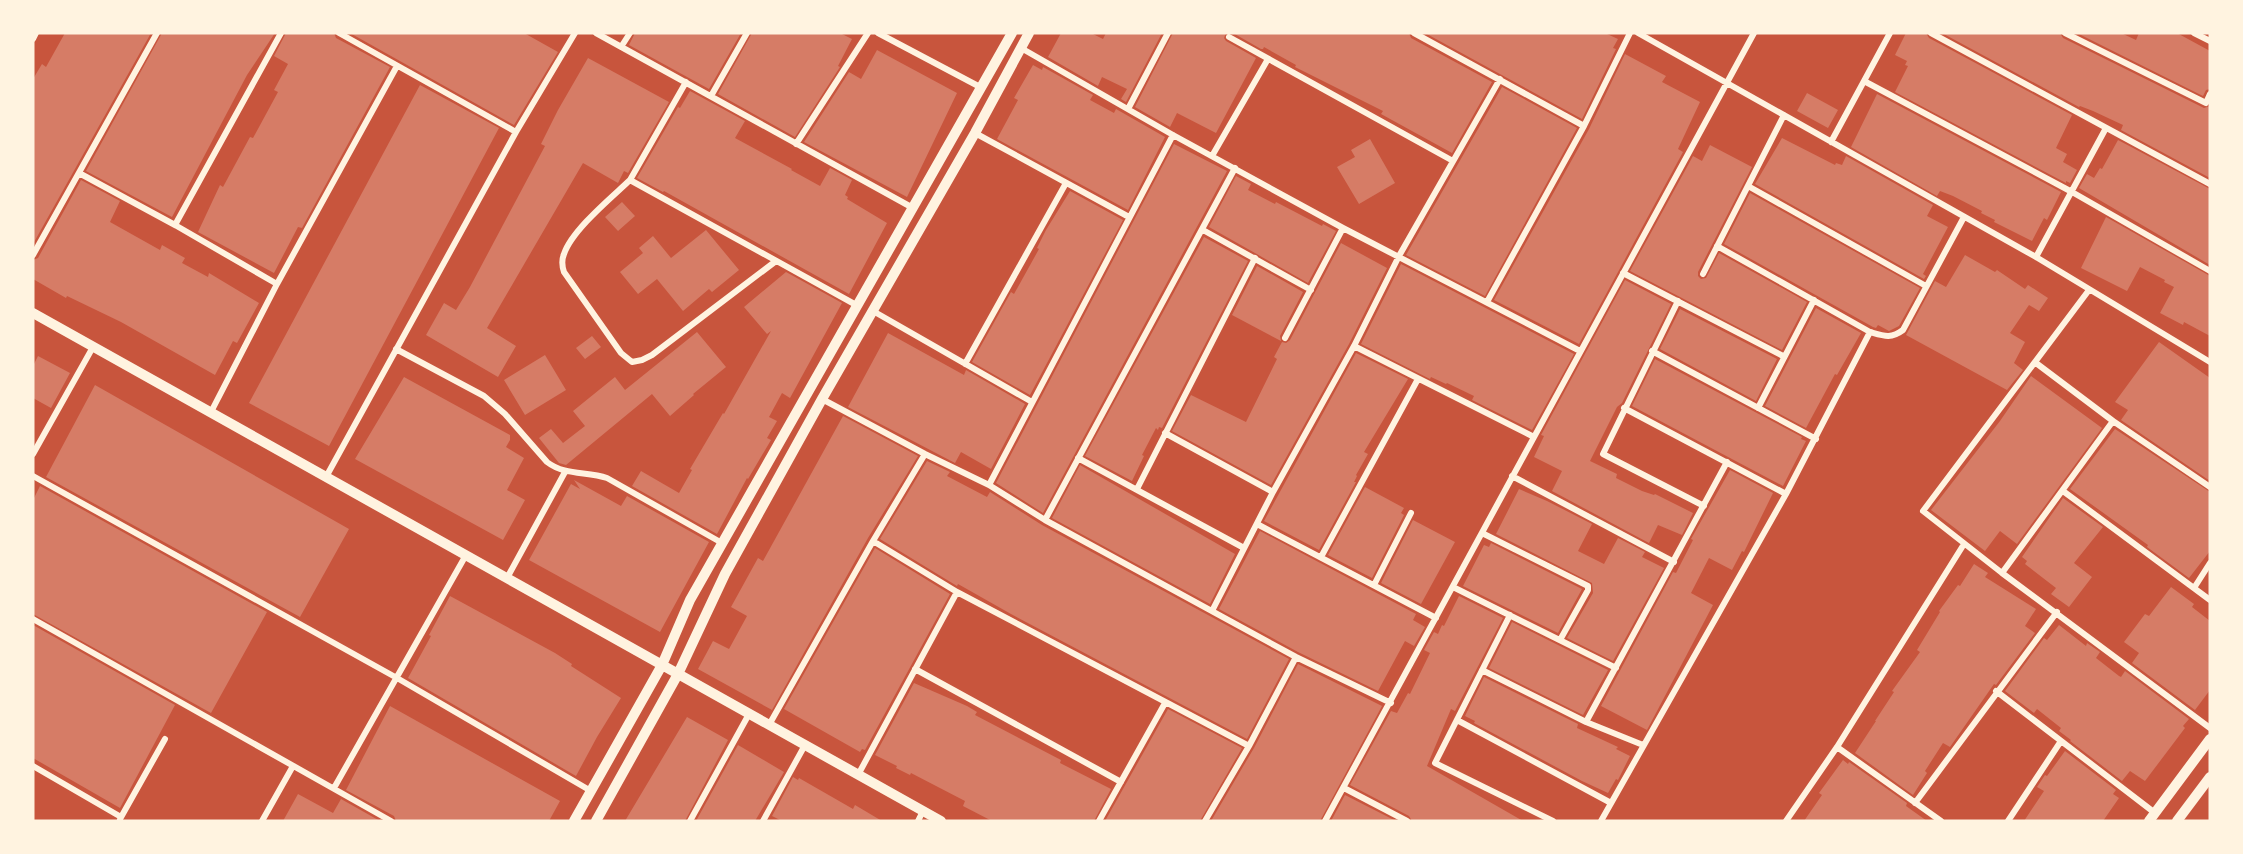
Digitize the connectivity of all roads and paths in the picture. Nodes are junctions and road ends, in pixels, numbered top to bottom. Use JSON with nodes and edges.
{"nodes":[{"id":1,"x":36,"y":33,"type":"edge"},
{"id":2,"x":157,"y":33,"type":"edge"},
{"id":3,"x":281,"y":33,"type":"edge"},
{"id":4,"x":339,"y":33,"type":"edge"},
{"id":5,"x":575,"y":33,"type":"edge"},
{"id":6,"x":596,"y":33,"type":"edge"},
{"id":7,"x":630,"y":33,"type":"edge"},
{"id":8,"x":747,"y":33,"type":"edge"},
{"id":9,"x":868,"y":33,"type":"edge"},
{"id":10,"x":878,"y":33,"type":"edge"},
{"id":11,"x":1012,"y":33,"type":"edge"},
{"id":12,"x":1029,"y":33,"type":"edge"},
{"id":13,"x":1168,"y":33,"type":"edge"},
{"id":14,"x":1414,"y":33,"type":"edge"},
{"id":15,"x":1630,"y":33,"type":"edge"},
{"id":16,"x":1638,"y":33,"type":"edge"},
{"id":17,"x":1754,"y":33,"type":"edge"},
{"id":18,"x":1890,"y":33,"type":"edge"},
{"id":19,"x":1931,"y":33,"type":"edge"},
{"id":20,"x":2065,"y":33,"type":"edge"},
{"id":21,"x":2194,"y":33,"type":"edge"},
{"id":22,"x":1229,"y":37,"type":"dead end"},
{"id":23,"x":33,"y":39,"type":"edge"},
{"id":24,"x":2210,"y":41,"type":"edge"},
{"id":25,"x":621,"y":47,"type":"junction"},
{"id":26,"x":1020,"y":47,"type":"junction"},
{"id":27,"x":1268,"y":59,"type":"junction"},
{"id":28,"x":397,"y":66,"type":"junction"},
{"id":29,"x":1500,"y":79,"type":"junction"},
{"id":30,"x":1864,"y":81,"type":"junction"},
{"id":31,"x":686,"y":82,"type":"junction"},
{"id":32,"x":1727,"y":82,"type":"junction"},
{"id":33,"x":982,"y":88,"type":"junction"},
{"id":34,"x":2210,"y":94,"type":"edge"},
{"id":35,"x":711,"y":96,"type":"junction"},
{"id":36,"x":2208,"y":104,"type":"edge"},
{"id":37,"x":1128,"y":109,"type":"junction"},
{"id":38,"x":1784,"y":115,"type":"junction"},
{"id":39,"x":1584,"y":126,"type":"junction"},
{"id":40,"x":2106,"y":128,"type":"junction"},
{"id":41,"x":516,"y":132,"type":"junction"},
{"id":42,"x":975,"y":133,"type":"junction"},
{"id":43,"x":1173,"y":135,"type":"junction"},
{"id":44,"x":1831,"y":142,"type":"junction"},
{"id":45,"x":796,"y":144,"type":"junction"},
{"id":46,"x":1212,"y":156,"type":"junction"},
{"id":47,"x":1453,"y":161,"type":"junction"},
{"id":48,"x":1235,"y":168,"type":"junction"},
{"id":49,"x":79,"y":173,"type":"junction"},
{"id":50,"x":630,"y":180,"type":"junction"},
{"id":51,"x":1066,"y":183,"type":"junction"},
{"id":52,"x":2210,"y":184,"type":"edge"},
{"id":53,"x":1748,"y":186,"type":"junction"},
{"id":54,"x":2072,"y":192,"type":"junction"},
{"id":55,"x":913,"y":208,"type":"junction"},
{"id":56,"x":1129,"y":217,"type":"junction"},
{"id":57,"x":1964,"y":217,"type":"junction"},
{"id":58,"x":176,"y":225,"type":"junction"},
{"id":59,"x":1343,"y":228,"type":"junction"},
{"id":60,"x":1203,"y":230,"type":"junction"},
{"id":61,"x":1717,"y":246,"type":"junction"},
{"id":62,"x":33,"y":255,"type":"edge"},
{"id":63,"x":1399,"y":256,"type":"junction"},
{"id":64,"x":2036,"y":257,"type":"junction"},
{"id":65,"x":1254,"y":258,"type":"junction"},
{"id":66,"x":776,"y":261,"type":"junction"},
{"id":67,"x":2210,"y":271,"type":"edge"},
{"id":68,"x":1623,"y":273,"type":"junction"},
{"id":69,"x":1702,"y":274,"type":"dead end"},
{"id":70,"x":277,"y":284,"type":"junction"},
{"id":71,"x":1926,"y":286,"type":"junction"},
{"id":72,"x":1311,"y":290,"type":"junction"},
{"id":73,"x":2089,"y":290,"type":"junction"},
{"id":74,"x":1814,"y":300,"type":"junction"},
{"id":75,"x":1678,"y":301,"type":"junction"},
{"id":76,"x":1487,"y":302,"type":"junction"},
{"id":77,"x":858,"y":306,"type":"junction"},
{"id":78,"x":873,"y":311,"type":"junction"},
{"id":79,"x":33,"y":313,"type":"edge"},
{"id":80,"x":1870,"y":332,"type":"junction"},
{"id":81,"x":1285,"y":338,"type":"dead end"},
{"id":82,"x":93,"y":346,"type":"junction"},
{"id":83,"x":1354,"y":346,"type":"junction"},
{"id":84,"x":396,"y":349,"type":"junction"},
{"id":85,"x":1580,"y":351,"type":"junction"},
{"id":86,"x":1652,"y":351,"type":"junction"},
{"id":87,"x":1783,"y":356,"type":"junction"},
{"id":88,"x":2210,"y":362,"type":"edge"},
{"id":89,"x":2036,"y":363,"type":"junction"},
{"id":90,"x":964,"y":364,"type":"junction"},
{"id":91,"x":1418,"y":379,"type":"junction"},
{"id":92,"x":822,"y":399,"type":"junction"},
{"id":93,"x":1032,"y":402,"type":"junction"},
{"id":94,"x":1624,"y":408,"type":"junction"},
{"id":95,"x":1758,"y":408,"type":"junction"},
{"id":96,"x":211,"y":412,"type":"junction"},
{"id":97,"x":2114,"y":421,"type":"junction"},
{"id":98,"x":1165,"y":433,"type":"junction"},
{"id":99,"x":1534,"y":437,"type":"junction"},
{"id":100,"x":1816,"y":439,"type":"junction"},
{"id":101,"x":34,"y":451,"type":"edge"},
{"id":102,"x":925,"y":454,"type":"junction"},
{"id":103,"x":1078,"y":459,"type":"junction"},
{"id":104,"x":1727,"y":462,"type":"junction"},
{"id":105,"x":565,"y":472,"type":"junction"},
{"id":106,"x":33,"y":476,"type":"edge"},
{"id":107,"x":1512,"y":476,"type":"junction"},
{"id":108,"x":326,"y":477,"type":"junction"},
{"id":109,"x":988,"y":485,"type":"junction"},
{"id":110,"x":2210,"y":487,"type":"edge"},
{"id":111,"x":1137,"y":489,"type":"junction"},
{"id":112,"x":2063,"y":491,"type":"junction"},
{"id":113,"x":1273,"y":492,"type":"junction"},
{"id":114,"x":1786,"y":494,"type":"junction"},
{"id":115,"x":1704,"y":507,"type":"junction"},
{"id":116,"x":1411,"y":513,"type":"dead end"},
{"id":117,"x":1045,"y":519,"type":"junction"},
{"id":118,"x":1257,"y":524,"type":"junction"},
{"id":119,"x":1482,"y":533,"type":"junction"},
{"id":120,"x":873,"y":541,"type":"junction"},
{"id":121,"x":722,"y":543,"type":"junction"},
{"id":122,"x":1964,"y":544,"type":"junction"},
{"id":123,"x":1244,"y":548,"type":"junction"},
{"id":124,"x":466,"y":555,"type":"junction"},
{"id":125,"x":1321,"y":557,"type":"junction"},
{"id":126,"x":1674,"y":562,"type":"junction"},
{"id":127,"x":2210,"y":563,"type":"edge"},
{"id":128,"x":2002,"y":573,"type":"junction"},
{"id":129,"x":507,"y":578,"type":"junction"},
{"id":130,"x":1374,"y":585,"type":"junction"},
{"id":131,"x":1453,"y":586,"type":"junction"},
{"id":132,"x":2193,"y":588,"type":"junction"},
{"id":133,"x":957,"y":592,"type":"junction"},
{"id":134,"x":2210,"y":600,"type":"edge"},
{"id":135,"x":1212,"y":611,"type":"junction"},
{"id":136,"x":2057,"y":612,"type":"junction"},
{"id":137,"x":1510,"y":615,"type":"junction"},
{"id":138,"x":1436,"y":618,"type":"junction"},
{"id":139,"x":33,"y":619,"type":"edge"},
{"id":140,"x":1560,"y":640,"type":"junction"},
{"id":141,"x":1296,"y":657,"type":"junction"},
{"id":142,"x":662,"y":665,"type":"junction"},
{"id":143,"x":1616,"y":668,"type":"junction"},
{"id":144,"x":915,"y":669,"type":"junction"},
{"id":145,"x":1482,"y":670,"type":"junction"},
{"id":146,"x":678,"y":674,"type":"junction"},
{"id":147,"x":397,"y":678,"type":"junction"},
{"id":148,"x":1996,"y":691,"type":"junction"},
{"id":149,"x":1165,"y":703,"type":"junction"},
{"id":150,"x":1391,"y":703,"type":"junction"},
{"id":151,"x":749,"y":714,"type":"junction"},
{"id":152,"x":1456,"y":720,"type":"junction"},
{"id":153,"x":1586,"y":722,"type":"junction"},
{"id":154,"x":770,"y":725,"type":"junction"},
{"id":155,"x":2210,"y":728,"type":"edge"},
{"id":156,"x":165,"y":739,"type":"dead end"},
{"id":157,"x":2210,"y":739,"type":"edge"},
{"id":158,"x":2061,"y":741,"type":"junction"},
{"id":159,"x":805,"y":745,"type":"junction"},
{"id":160,"x":1643,"y":745,"type":"junction"},
{"id":161,"x":1249,"y":746,"type":"junction"},
{"id":162,"x":1837,"y":747,"type":"junction"},
{"id":163,"x":33,"y":766,"type":"edge"},
{"id":164,"x":293,"y":766,"type":"junction"},
{"id":165,"x":858,"y":775,"type":"junction"},
{"id":166,"x":2210,"y":777,"type":"edge"},
{"id":167,"x":1121,"y":782,"type":"junction"},
{"id":168,"x":333,"y":788,"type":"junction"},
{"id":169,"x":1344,"y":788,"type":"junction"},
{"id":170,"x":591,"y":791,"type":"junction"},
{"id":171,"x":1611,"y":803,"type":"junction"},
{"id":172,"x":1915,"y":803,"type":"junction"},
{"id":173,"x":920,"y":816,"type":"edge"},
{"id":174,"x":2152,"y":817,"type":"edge"},
{"id":175,"x":120,"y":819,"type":"edge"},
{"id":176,"x":262,"y":821,"type":"edge"},
{"id":177,"x":391,"y":821,"type":"edge"},
{"id":178,"x":574,"y":821,"type":"edge"},
{"id":179,"x":596,"y":821,"type":"edge"},
{"id":180,"x":690,"y":821,"type":"edge"},
{"id":181,"x":763,"y":821,"type":"edge"},
{"id":182,"x":941,"y":821,"type":"edge"},
{"id":183,"x":1099,"y":821,"type":"edge"},
{"id":184,"x":1205,"y":821,"type":"edge"},
{"id":185,"x":1325,"y":821,"type":"edge"},
{"id":186,"x":1407,"y":821,"type":"edge"},
{"id":187,"x":1552,"y":821,"type":"edge"},
{"id":188,"x":1601,"y":821,"type":"edge"},
{"id":189,"x":1786,"y":821,"type":"edge"},
{"id":190,"x":1941,"y":821,"type":"edge"},
{"id":191,"x":2008,"y":821,"type":"edge"},
{"id":192,"x":2177,"y":821,"type":"edge"}],
"edges":[{"from":1,"to":23,"type":"street"},
{"from":2,"to":49,"type":"street"},
{"from":3,"to":58,"type":"street"},
{"from":4,"to":28,"type":"street"},
{"from":5,"to":41,"type":"street"},
{"from":6,"to":25,"type":"street"},
{"from":7,"to":25,"type":"street"},
{"from":8,"to":35,"type":"street"},
{"from":9,"to":45,"type":"street"},
{"from":10,"to":33,"type":"street"},
{"from":11,"to":33,"type":"street"},
{"from":12,"to":26,"type":"street"},
{"from":13,"to":37,"type":"street"},
{"from":14,"to":29,"type":"street"},
{"from":15,"to":39,"type":"street"},
{"from":16,"to":32,"type":"street"},
{"from":17,"to":32,"type":"street"},
{"from":18,"to":30,"type":"street"},
{"from":19,"to":40,"type":"street"},
{"from":20,"to":36,"type":"street"},
{"from":21,"to":24,"type":"street"},
{"from":22,"to":27,"type":"street"},
{"from":25,"to":31,"type":"street"},
{"from":26,"to":37,"type":"street"},
{"from":26,"to":42,"type":"street"},
{"from":27,"to":46,"type":"street"},
{"from":27,"to":47,"type":"street"},
{"from":28,"to":41,"type":"street"},
{"from":28,"to":70,"type":"street"},
{"from":29,"to":39,"type":"street"},
{"from":29,"to":47,"type":"street"},
{"from":30,"to":44,"type":"street"},
{"from":30,"to":54,"type":"street"},
{"from":31,"to":35,"type":"street"},
{"from":31,"to":50,"type":"street"},
{"from":32,"to":38,"type":"street"},
{"from":32,"to":68,"type":"street"},
{"from":33,"to":55,"type":"street"},
{"from":34,"to":36,"type":"street"},
{"from":35,"to":45,"type":"street"},
{"from":37,"to":43,"type":"street"},
{"from":38,"to":44,"type":"street"},
{"from":38,"to":53,"type":"street"},
{"from":39,"to":76,"type":"street"},
{"from":40,"to":52,"type":"street"},
{"from":40,"to":54,"type":"street"},
{"from":41,"to":84,"type":"street"},
{"from":42,"to":51,"type":"street"},
{"from":42,"to":78,"type":"street"},
{"from":43,"to":46,"type":"street"},
{"from":43,"to":56,"type":"street"},
{"from":44,"to":57,"type":"street"},
{"from":45,"to":55,"type":"street"},
{"from":46,"to":48,"type":"street"},
{"from":47,"to":63,"type":"street"},
{"from":48,"to":59,"type":"street"},
{"from":48,"to":60,"type":"street"},
{"from":49,"to":58,"type":"street"},
{"from":49,"to":62,"type":"street"},
{"from":50,"to":66,"type":"street"},
{"from":50,"to":66,"type":"street"},
{"from":51,"to":56,"type":"street"},
{"from":51,"to":90,"type":"street"},
{"from":53,"to":61,"type":"street"},
{"from":53,"to":71,"type":"street"},
{"from":54,"to":64,"type":"street"},
{"from":54,"to":67,"type":"street"},
{"from":55,"to":77,"type":"street"},
{"from":56,"to":93,"type":"street"},
{"from":57,"to":64,"type":"street"},
{"from":57,"to":71,"type":"street"},
{"from":58,"to":70,"type":"street"},
{"from":59,"to":63,"type":"street"},
{"from":59,"to":72,"type":"street"},
{"from":60,"to":65,"type":"street"},
{"from":60,"to":103,"type":"street"},
{"from":61,"to":69,"type":"street"},
{"from":61,"to":74,"type":"street"},
{"from":63,"to":76,"type":"street"},
{"from":63,"to":83,"type":"street"},
{"from":64,"to":73,"type":"street"},
{"from":65,"to":72,"type":"street"},
{"from":65,"to":98,"type":"street"},
{"from":66,"to":77,"type":"street"},
{"from":68,"to":75,"type":"street"},
{"from":68,"to":85,"type":"street"},
{"from":70,"to":96,"type":"street"},
{"from":71,"to":80,"type":"street"},
{"from":72,"to":81,"type":"street"},
{"from":73,"to":88,"type":"street"},
{"from":73,"to":89,"type":"street"},
{"from":74,"to":80,"type":"street"},
{"from":74,"to":87,"type":"street"},
{"from":75,"to":86,"type":"street"},
{"from":75,"to":87,"type":"street"},
{"from":76,"to":85,"type":"street"},
{"from":77,"to":121,"type":"street"},
{"from":78,"to":90,"type":"street"},
{"from":78,"to":92,"type":"street"},
{"from":79,"to":82,"type":"street"},
{"from":80,"to":100,"type":"street"},
{"from":82,"to":96,"type":"street"},
{"from":82,"to":101,"type":"street"},
{"from":83,"to":91,"type":"street"},
{"from":83,"to":113,"type":"street"},
{"from":84,"to":105,"type":"street"},
{"from":84,"to":108,"type":"street"},
{"from":85,"to":99,"type":"street"},
{"from":86,"to":94,"type":"street"},
{"from":86,"to":95,"type":"street"},
{"from":87,"to":95,"type":"street"},
{"from":89,"to":97,"type":"street"},
{"from":89,"to":122,"type":"street"},
{"from":90,"to":93,"type":"street"},
{"from":91,"to":99,"type":"street"},
{"from":91,"to":125,"type":"street"},
{"from":92,"to":102,"type":"street"},
{"from":92,"to":146,"type":"street"},
{"from":93,"to":109,"type":"street"},
{"from":94,"to":104,"type":"street"},
{"from":94,"to":115,"type":"street"},
{"from":95,"to":100,"type":"street"},
{"from":96,"to":108,"type":"street"},
{"from":97,"to":110,"type":"street"},
{"from":97,"to":112,"type":"street"},
{"from":98,"to":111,"type":"street"},
{"from":98,"to":113,"type":"street"},
{"from":99,"to":107,"type":"street"},
{"from":100,"to":114,"type":"street"},
{"from":102,"to":109,"type":"street"},
{"from":102,"to":120,"type":"street"},
{"from":103,"to":111,"type":"street"},
{"from":103,"to":117,"type":"street"},
{"from":104,"to":114,"type":"street"},
{"from":104,"to":115,"type":"street"},
{"from":105,"to":121,"type":"street"},
{"from":105,"to":129,"type":"street"},
{"from":106,"to":147,"type":"street"},
{"from":107,"to":119,"type":"street"},
{"from":107,"to":126,"type":"street"},
{"from":108,"to":124,"type":"street"},
{"from":109,"to":117,"type":"street"},
{"from":111,"to":123,"type":"street"},
{"from":112,"to":128,"type":"street"},
{"from":112,"to":132,"type":"street"},
{"from":113,"to":118,"type":"street"},
{"from":114,"to":160,"type":"street"},
{"from":115,"to":126,"type":"street"},
{"from":116,"to":130,"type":"street"},
{"from":117,"to":135,"type":"street"},
{"from":118,"to":123,"type":"street"},
{"from":118,"to":125,"type":"street"},
{"from":119,"to":131,"type":"street"},
{"from":119,"to":140,"type":"street"},
{"from":120,"to":133,"type":"street"},
{"from":120,"to":154,"type":"street"},
{"from":121,"to":142,"type":"street"},
{"from":122,"to":128,"type":"street"},
{"from":122,"to":162,"type":"street"},
{"from":123,"to":135,"type":"street"},
{"from":124,"to":129,"type":"street"},
{"from":124,"to":147,"type":"street"},
{"from":125,"to":130,"type":"street"},
{"from":126,"to":143,"type":"street"},
{"from":127,"to":132,"type":"street"},
{"from":128,"to":136,"type":"street"},
{"from":129,"to":142,"type":"street"},
{"from":130,"to":138,"type":"street"},
{"from":131,"to":137,"type":"street"},
{"from":131,"to":138,"type":"street"},
{"from":132,"to":134,"type":"street"},
{"from":133,"to":144,"type":"street"},
{"from":133,"to":149,"type":"street"},
{"from":135,"to":141,"type":"street"},
{"from":136,"to":148,"type":"street"},
{"from":136,"to":155,"type":"street"},
{"from":137,"to":140,"type":"street"},
{"from":137,"to":145,"type":"street"},
{"from":138,"to":150,"type":"street"},
{"from":139,"to":164,"type":"street"},
{"from":140,"to":143,"type":"street"},
{"from":141,"to":150,"type":"street"},
{"from":141,"to":161,"type":"street"},
{"from":142,"to":146,"type":"street"},
{"from":142,"to":170,"type":"street"},
{"from":143,"to":153,"type":"street"},
{"from":144,"to":165,"type":"street"},
{"from":144,"to":167,"type":"street"},
{"from":145,"to":152,"type":"street"},
{"from":145,"to":153,"type":"street"},
{"from":146,"to":151,"type":"street"},
{"from":146,"to":179,"type":"street"},
{"from":147,"to":168,"type":"street"},
{"from":147,"to":170,"type":"street"},
{"from":148,"to":158,"type":"street"},
{"from":148,"to":172,"type":"street"},
{"from":149,"to":161,"type":"street"},
{"from":149,"to":167,"type":"street"},
{"from":150,"to":169,"type":"street"},
{"from":151,"to":154,"type":"street"},
{"from":151,"to":180,"type":"street"},
{"from":152,"to":171,"type":"street"},
{"from":152,"to":187,"type":"street"},
{"from":153,"to":160,"type":"street"},
{"from":154,"to":159,"type":"street"},
{"from":156,"to":175,"type":"street"},
{"from":157,"to":174,"type":"street"},
{"from":158,"to":174,"type":"street"},
{"from":158,"to":191,"type":"street"},
{"from":159,"to":165,"type":"street"},
{"from":159,"to":181,"type":"street"},
{"from":160,"to":171,"type":"street"},
{"from":161,"to":184,"type":"street"},
{"from":162,"to":172,"type":"street"},
{"from":162,"to":189,"type":"street"},
{"from":163,"to":175,"type":"street"},
{"from":164,"to":168,"type":"street"},
{"from":164,"to":176,"type":"street"},
{"from":165,"to":173,"type":"street"},
{"from":166,"to":192,"type":"street"},
{"from":167,"to":183,"type":"street"},
{"from":168,"to":177,"type":"street"},
{"from":169,"to":185,"type":"street"},
{"from":169,"to":186,"type":"street"},
{"from":170,"to":178,"type":"street"},
{"from":171,"to":188,"type":"street"},
{"from":172,"to":190,"type":"street"},
{"from":173,"to":182,"type":"street"}]}
